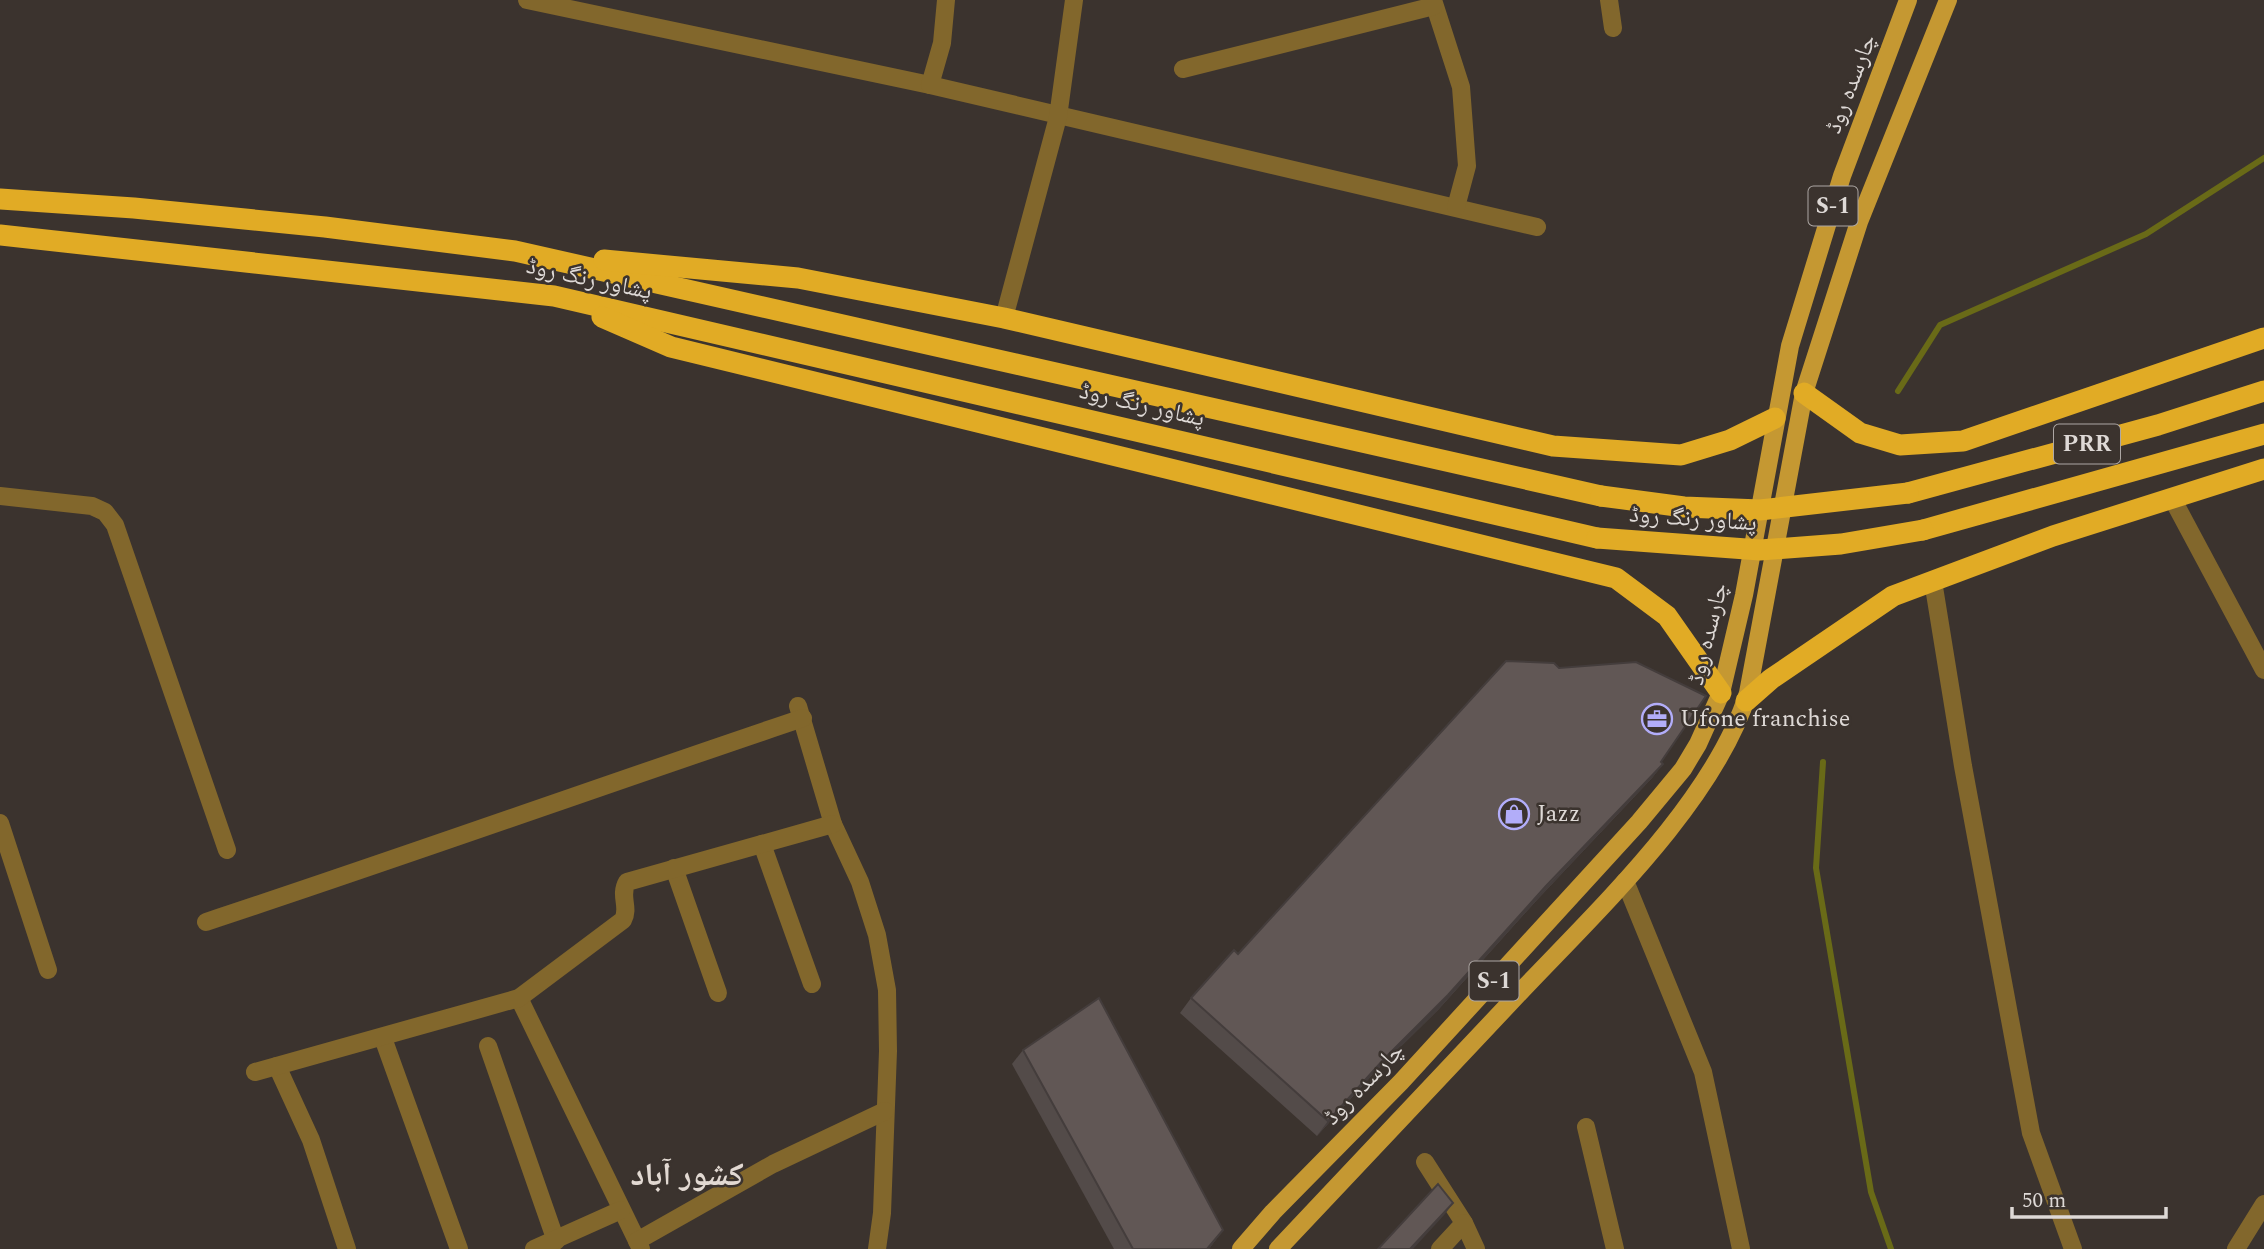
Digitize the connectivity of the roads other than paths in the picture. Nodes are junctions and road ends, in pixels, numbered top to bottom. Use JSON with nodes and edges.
{"nodes":[{"id":1,"x":527,"y":0,"type":"edge"},
{"id":2,"x":946,"y":0,"type":"edge"},
{"id":3,"x":1074,"y":0,"type":"edge"},
{"id":4,"x":1609,"y":0,"type":"edge"},
{"id":5,"x":1908,"y":0,"type":"edge"},
{"id":6,"x":1948,"y":0,"type":"edge"},
{"id":7,"x":1434,"y":3,"type":"edge"},
{"id":8,"x":1613,"y":27,"type":"dead end"},
{"id":9,"x":1183,"y":69,"type":"dead end"},
{"id":10,"x":930,"y":85,"type":"junction"},
{"id":11,"x":1058,"y":117,"type":"junction"},
{"id":12,"x":0,"y":198,"type":"edge"},
{"id":13,"x":1456,"y":207,"type":"junction"},
{"id":14,"x":1538,"y":227,"type":"dead end"},
{"id":15,"x":0,"y":235,"type":"edge"},
{"id":16,"x":515,"y":251,"type":"junction"},
{"id":17,"x":554,"y":296,"type":"junction"},
{"id":18,"x":1004,"y":318,"type":"junction"},
{"id":19,"x":2264,"y":338,"type":"edge"},
{"id":20,"x":2264,"y":391,"type":"edge"},
{"id":21,"x":1804,"y":393,"type":"junction"},
{"id":22,"x":1775,"y":418,"type":"junction"},
{"id":23,"x":2264,"y":434,"type":"edge"},
{"id":24,"x":2264,"y":469,"type":"edge"},
{"id":25,"x":0,"y":496,"type":"edge"},
{"id":26,"x":2172,"y":498,"type":"junction"},
{"id":27,"x":1933,"y":581,"type":"junction"},
{"id":28,"x":2264,"y":670,"type":"edge"},
{"id":29,"x":1720,"y":693,"type":"junction"},
{"id":30,"x":1746,"y":701,"type":"junction"},
{"id":31,"x":0,"y":823,"type":"edge"},
{"id":32,"x":832,"y":824,"type":"junction"},
{"id":33,"x":762,"y":844,"type":"junction"},
{"id":34,"x":227,"y":850,"type":"dead end"},
{"id":35,"x":674,"y":868,"type":"junction"},
{"id":36,"x":1625,"y":881,"type":"junction"},
{"id":37,"x":206,"y":922,"type":"dead end"},
{"id":38,"x":48,"y":970,"type":"dead end"},
{"id":39,"x":812,"y":984,"type":"dead end"},
{"id":40,"x":718,"y":993,"type":"dead end"},
{"id":41,"x":519,"y":998,"type":"junction"},
{"id":42,"x":383,"y":1038,"type":"junction"},
{"id":43,"x":488,"y":1046,"type":"dead end"},
{"id":44,"x":277,"y":1066,"type":"junction"},
{"id":45,"x":255,"y":1072,"type":"dead end"},
{"id":46,"x":885,"y":1111,"type":"junction"},
{"id":47,"x":1586,"y":1127,"type":"dead end"},
{"id":48,"x":1425,"y":1162,"type":"dead end"},
{"id":49,"x":2264,"y":1204,"type":"edge"},
{"id":50,"x":621,"y":1210,"type":"junction"},
{"id":51,"x":1464,"y":1223,"type":"junction"},
{"id":52,"x":556,"y":1241,"type":"junction"},
{"id":53,"x":639,"y":1245,"type":"edge"},
{"id":54,"x":2068,"y":1248,"type":"edge"},
{"id":55,"x":347,"y":1249,"type":"edge"},
{"id":56,"x":458,"y":1249,"type":"edge"},
{"id":57,"x":534,"y":1249,"type":"edge"},
{"id":58,"x":877,"y":1249,"type":"edge"},
{"id":59,"x":1241,"y":1249,"type":"edge"},
{"id":60,"x":1278,"y":1249,"type":"edge"},
{"id":61,"x":1440,"y":1249,"type":"edge"},
{"id":62,"x":1476,"y":1249,"type":"edge"},
{"id":63,"x":1615,"y":1249,"type":"edge"},
{"id":64,"x":1741,"y":1249,"type":"edge"},
{"id":65,"x":2236,"y":1249,"type":"edge"}],
"edges":[{"from":1,"to":10,"type":"street"},
{"from":2,"to":10,"type":"street"},
{"from":3,"to":11,"type":"street"},
{"from":4,"to":8,"type":"street"},
{"from":5,"to":22,"type":"main road","name":"چارسدہ روڈ","number":"S-1"},
{"from":6,"to":21,"type":"main road","name":"چارسدہ روڈ","number":"S-1"},
{"from":7,"to":9,"type":"street"},
{"from":7,"to":13,"type":"street"},
{"from":10,"to":11,"type":"street"},
{"from":11,"to":13,"type":"street"},
{"from":11,"to":18,"type":"street"},
{"from":12,"to":16,"type":"highway","name":"پشاور رنگ روڈ"},
{"from":13,"to":14,"type":"street"},
{"from":15,"to":17,"type":"highway","name":"پشاور رنگ روڈ"},
{"from":16,"to":18,"type":"highway"},
{"from":16,"to":20,"type":"highway","name":"پشاور رنگ روڈ","number":"PRR","bridge":true},
{"from":17,"to":23,"type":"highway","name":"پشاور رنگ روڈ","number":"PRR","bridge":true},
{"from":17,"to":29,"type":"highway"},
{"from":18,"to":22,"type":"highway"},
{"from":19,"to":21,"type":"highway"},
{"from":21,"to":30,"type":"main road","name":"چارسدہ روڈ","number":"S-1"},
{"from":22,"to":29,"type":"main road","name":"چارسدہ روڈ","number":"S-1"},
{"from":24,"to":26,"type":"highway"},
{"from":25,"to":34,"type":"street"},
{"from":26,"to":27,"type":"highway"},
{"from":26,"to":28,"type":"street"},
{"from":27,"to":30,"type":"highway"},
{"from":27,"to":54,"type":"street"},
{"from":29,"to":59,"type":"main road","name":"چارسدہ روڈ","number":"S-1"},
{"from":30,"to":36,"type":"main road","name":"چارسدہ روڈ","number":"S-1"},
{"from":31,"to":38,"type":"street"},
{"from":32,"to":33,"type":"street"},
{"from":32,"to":37,"type":"street"},
{"from":32,"to":46,"type":"street"},
{"from":33,"to":35,"type":"street"},
{"from":33,"to":39,"type":"street"},
{"from":35,"to":40,"type":"street"},
{"from":35,"to":41,"type":"street"},
{"from":36,"to":60,"type":"main road","name":"چارسدہ روڈ","number":"S-1"},
{"from":36,"to":64,"type":"street"},
{"from":41,"to":42,"type":"street"},
{"from":41,"to":50,"type":"street"},
{"from":42,"to":44,"type":"street"},
{"from":42,"to":56,"type":"street"},
{"from":43,"to":52,"type":"street"},
{"from":44,"to":45,"type":"street"},
{"from":44,"to":55,"type":"street"},
{"from":46,"to":53,"type":"street"},
{"from":46,"to":58,"type":"street"},
{"from":47,"to":63,"type":"street"},
{"from":48,"to":51,"type":"street"},
{"from":49,"to":65,"type":"street"},
{"from":50,"to":52,"type":"street"},
{"from":50,"to":53,"type":"street"},
{"from":51,"to":61,"type":"street"},
{"from":51,"to":62,"type":"street"},
{"from":52,"to":57,"type":"street"}]}
